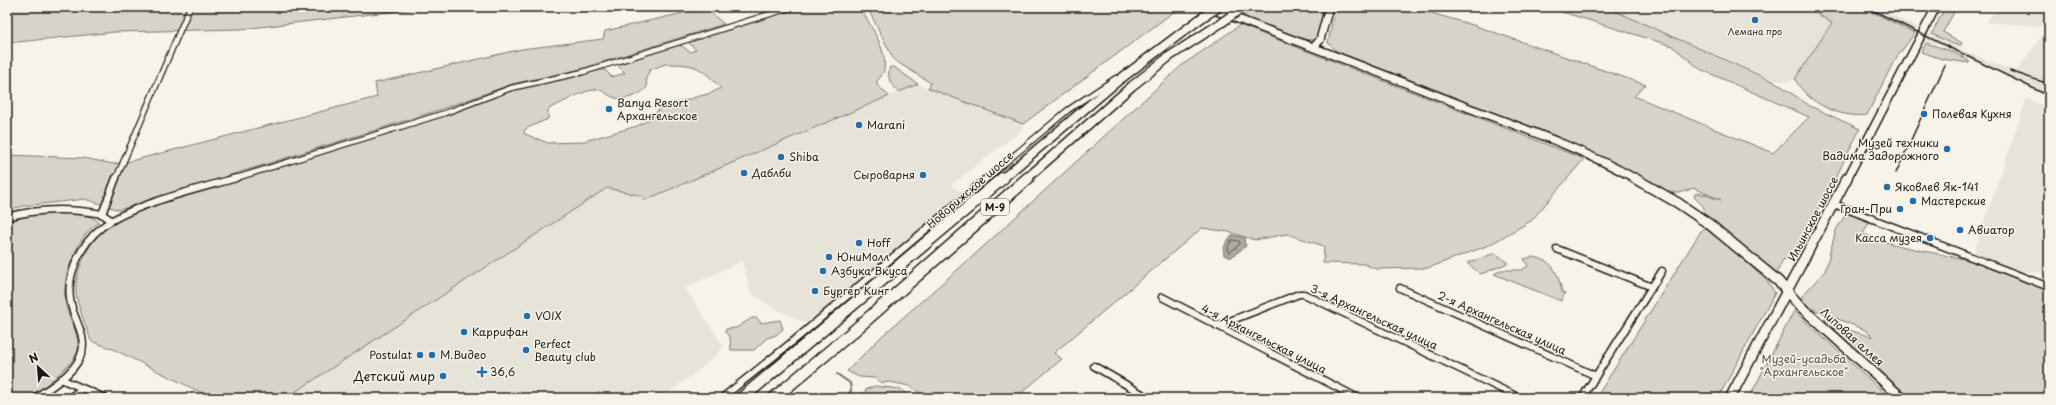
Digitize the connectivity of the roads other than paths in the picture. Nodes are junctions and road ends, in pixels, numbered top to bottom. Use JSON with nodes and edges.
{"nodes":[{"id":1,"x":190,"y":7,"type":"edge"},
{"id":2,"x":792,"y":7,"type":"edge"},
{"id":3,"x":1206,"y":7,"type":"edge"},
{"id":4,"x":1219,"y":7,"type":"edge"},
{"id":5,"x":1329,"y":7,"type":"edge"},
{"id":6,"x":1936,"y":7,"type":"edge"},
{"id":7,"x":1242,"y":9,"type":"edge"},
{"id":8,"x":1314,"y":47,"type":"junction"},
{"id":9,"x":1142,"y":61,"type":"junction"},
{"id":10,"x":1834,"y":204,"type":"junction"},
{"id":11,"x":102,"y":214,"type":"junction"},
{"id":12,"x":7,"y":217,"type":"edge"},
{"id":13,"x":111,"y":220,"type":"junction"},
{"id":14,"x":1557,"y":249,"type":"dead end"},
{"id":15,"x":1662,"y":271,"type":"dead end"},
{"id":16,"x":1652,"y":287,"type":"junction"},
{"id":17,"x":2049,"y":287,"type":"edge"},
{"id":18,"x":1400,"y":288,"type":"dead end"},
{"id":19,"x":1788,"y":291,"type":"junction"},
{"id":20,"x":1162,"y":297,"type":"dead end"},
{"id":21,"x":1217,"y":326,"type":"junction"},
{"id":22,"x":1094,"y":366,"type":"dead end"},
{"id":23,"x":1596,"y":376,"type":"junction"},
{"id":24,"x":61,"y":379,"type":"junction"},
{"id":25,"x":82,"y":389,"type":"junction"},
{"id":26,"x":35,"y":398,"type":"edge"},
{"id":27,"x":69,"y":398,"type":"edge"},
{"id":28,"x":105,"y":398,"type":"edge"},
{"id":29,"x":722,"y":398,"type":"edge"},
{"id":30,"x":742,"y":398,"type":"edge"},
{"id":31,"x":774,"y":398,"type":"edge"},
{"id":32,"x":1149,"y":398,"type":"edge"},
{"id":33,"x":1358,"y":398,"type":"edge"},
{"id":34,"x":1520,"y":398,"type":"edge"},
{"id":35,"x":1582,"y":398,"type":"edge"},
{"id":36,"x":1730,"y":398,"type":"edge"},
{"id":37,"x":1902,"y":398,"type":"edge"}],
"edges":[{"from":1,"to":11,"type":"street"},
{"from":2,"to":13,"type":"street"},
{"from":3,"to":8,"type":"street","name":"Липовая аллея"},
{"from":4,"to":9,"type":"highway","name":"Новорижское шоссе","number":"М-9","bridge":true},
{"from":5,"to":8,"type":"street"},
{"from":6,"to":10,"type":"street","name":"Ильинское шоссе"},
{"from":7,"to":31,"type":"highway","number":"М-9","bridge":true},
{"from":8,"to":19,"type":"street","name":"Липовая аллея"},
{"from":9,"to":29,"type":"street"},
{"from":9,"to":30,"type":"highway","name":"Новорижское шоссе","number":"М-9"},
{"from":10,"to":17,"type":"street"},
{"from":10,"to":19,"type":"street","name":"Ильинское шоссе"},
{"from":11,"to":12,"type":"street"},
{"from":11,"to":13,"type":"street"},
{"from":13,"to":24,"type":"street"},
{"from":14,"to":16,"type":"street"},
{"from":15,"to":16,"type":"street"},
{"from":16,"to":23,"type":"street"},
{"from":18,"to":23,"type":"street","name":"2-я Архангельская улица"},
{"from":19,"to":36,"type":"street","name":"Ильинское шоссе"},
{"from":19,"to":37,"type":"street","name":"Липовая аллея"},
{"from":20,"to":21,"type":"street","name":"4-я Архангельская улица"},
{"from":21,"to":33,"type":"street","name":"4-я Архангельская улица"},
{"from":21,"to":34,"type":"street","name":"3-я Архангельская улица"},
{"from":22,"to":32,"type":"street"},
{"from":23,"to":35,"type":"street"},
{"from":24,"to":25,"type":"street"},
{"from":24,"to":26,"type":"street"},
{"from":25,"to":27,"type":"street"},
{"from":25,"to":28,"type":"street"}]}
